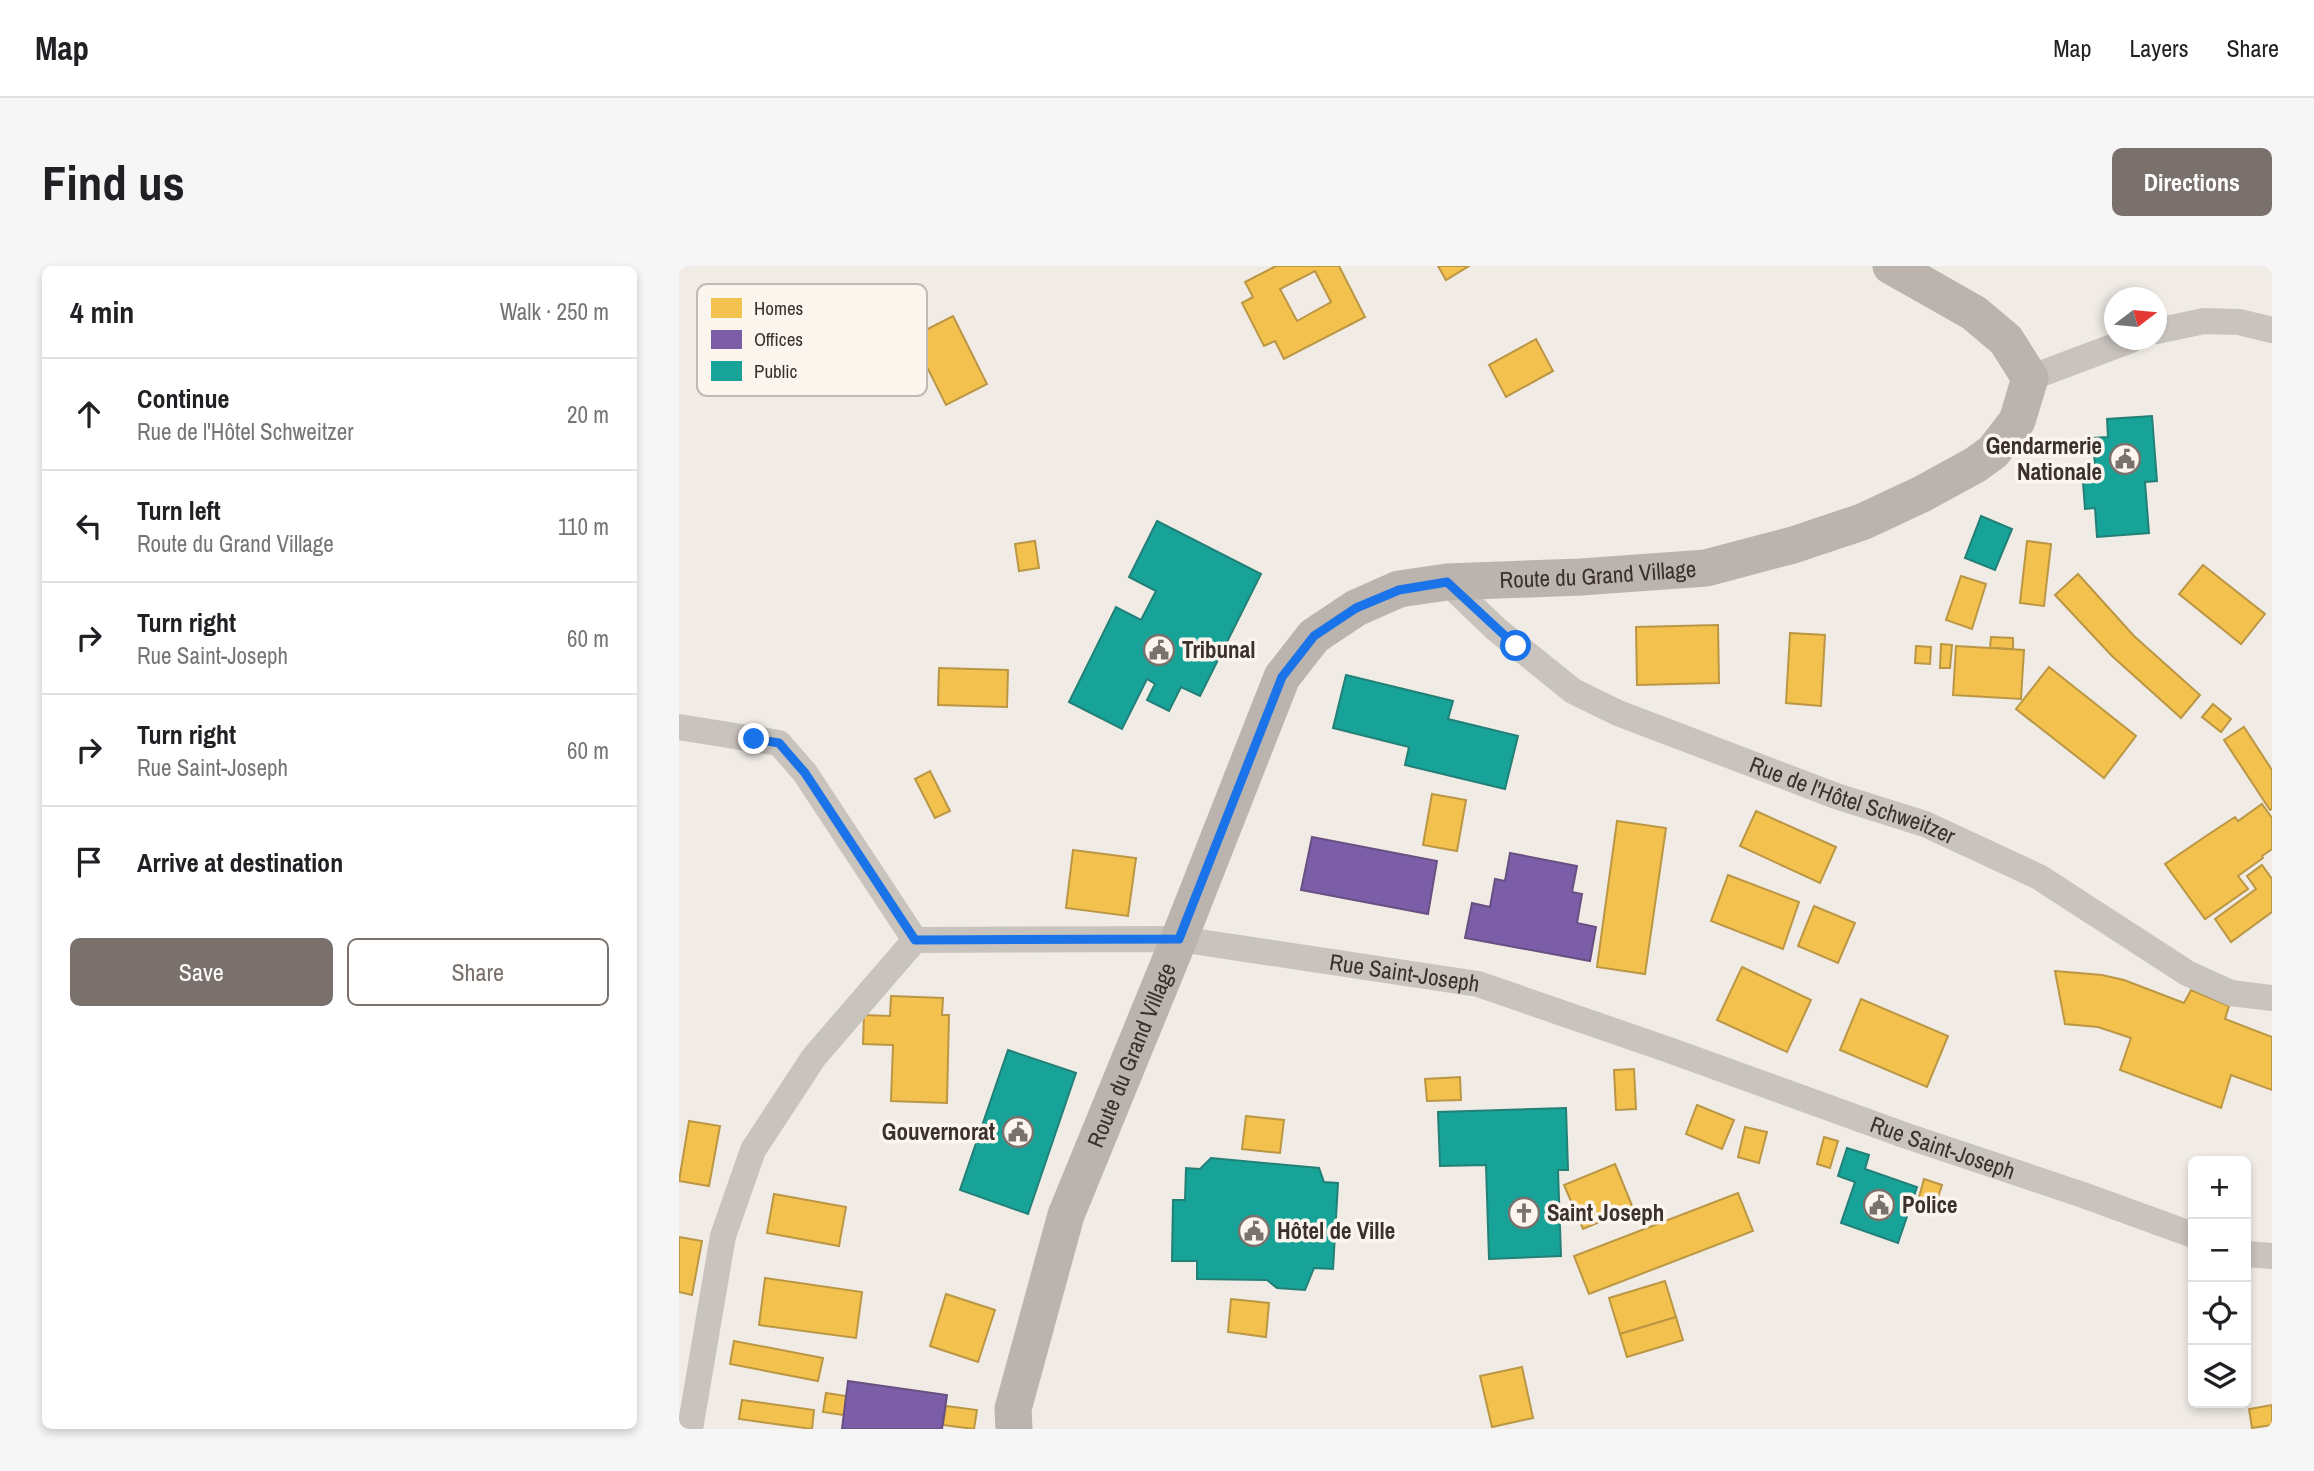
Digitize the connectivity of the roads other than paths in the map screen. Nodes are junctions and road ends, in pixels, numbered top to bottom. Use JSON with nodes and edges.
{"nodes":[{"id":1,"x":1891,"y":266,"type":"edge"},
{"id":2,"x":2167,"y":329,"type":"edge"},
{"id":3,"x":2272,"y":330,"type":"edge"},
{"id":4,"x":2104,"y":350,"type":"edge"},
{"id":5,"x":2030,"y":378,"type":"junction"},
{"id":6,"x":1447,"y":582,"type":"junction"},
{"id":7,"x":679,"y":727,"type":"edge"},
{"id":8,"x":1179,"y":939,"type":"junction"},
{"id":9,"x":915,"y":940,"type":"junction"},
{"id":10,"x":2272,"y":998,"type":"edge"},
{"id":11,"x":2188,"y":1233,"type":"edge"},
{"id":12,"x":2251,"y":1254,"type":"edge"},
{"id":13,"x":2272,"y":1256,"type":"edge"},
{"id":14,"x":690,"y":1429,"type":"edge"},
{"id":15,"x":1014,"y":1429,"type":"edge"}],
"edges":[{"from":1,"to":5,"type":"street"},
{"from":2,"to":3,"type":"street"},
{"from":4,"to":5,"type":"street"},
{"from":5,"to":6,"type":"street","name":"Route du Grand Village"},
{"from":6,"to":8,"type":"street","name":"Route du Grand Village"},
{"from":6,"to":10,"type":"street","name":"Rue de l'Hôtel Schweitzer"},
{"from":7,"to":9,"type":"street"},
{"from":8,"to":9,"type":"street","name":"Rue Saint-Joseph"},
{"from":8,"to":11,"type":"street","name":"Rue Saint-Joseph"},
{"from":8,"to":15,"type":"street","name":"Route du Grand Village"},
{"from":9,"to":14,"type":"street"},
{"from":12,"to":13,"type":"street"}]}
